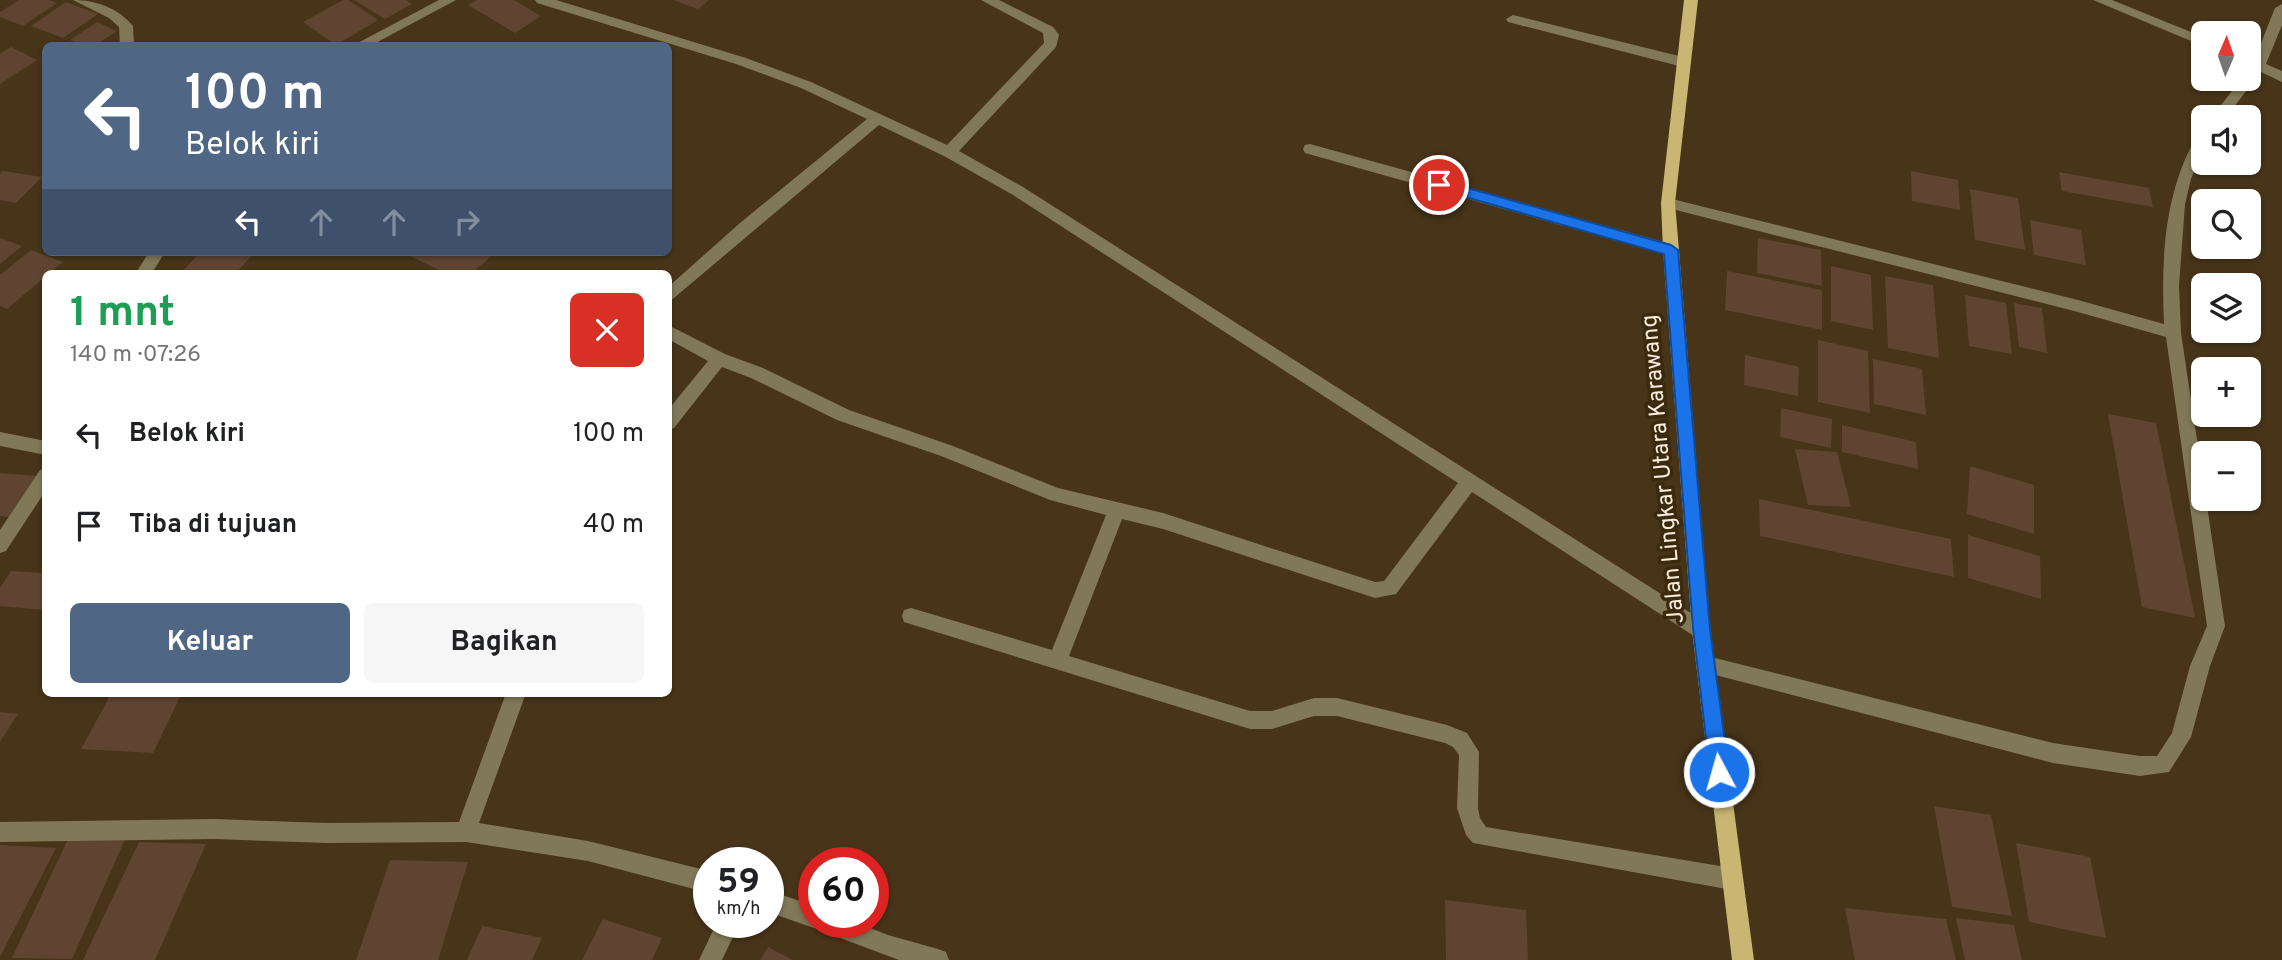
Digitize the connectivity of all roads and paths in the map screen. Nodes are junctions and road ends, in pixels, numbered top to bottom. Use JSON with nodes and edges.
{"nodes":[{"id":1,"x":80,"y":0,"type":"edge"},
{"id":2,"x":449,"y":0,"type":"edge"},
{"id":3,"x":542,"y":0,"type":"edge"},
{"id":4,"x":988,"y":0,"type":"edge"},
{"id":5,"x":1691,"y":0,"type":"edge"},
{"id":6,"x":2100,"y":0,"type":"edge"},
{"id":7,"x":2282,"y":8,"type":"edge"},
{"id":8,"x":1513,"y":19,"type":"dead end"},
{"id":9,"x":2191,"y":37,"type":"edge"},
{"id":10,"x":127,"y":42,"type":"edge"},
{"id":11,"x":366,"y":42,"type":"edge"},
{"id":12,"x":2261,"y":49,"type":"edge"},
{"id":13,"x":1683,"y":62,"type":"junction"},
{"id":14,"x":2261,"y":66,"type":"edge"},
{"id":15,"x":2282,"y":76,"type":"edge"},
{"id":16,"x":877,"y":119,"type":"junction"},
{"id":17,"x":1310,"y":149,"type":"dead end"},
{"id":18,"x":949,"y":152,"type":"junction"},
{"id":19,"x":2191,"y":156,"type":"edge"},
{"id":20,"x":1668,"y":203,"type":"junction"},
{"id":21,"x":1671,"y":250,"type":"junction"},
{"id":22,"x":672,"y":293,"type":"edge"},
{"id":23,"x":672,"y":333,"type":"edge"},
{"id":24,"x":2173,"y":333,"type":"junction"},
{"id":25,"x":719,"y":359,"type":"junction"},
{"id":26,"x":672,"y":418,"type":"edge"},
{"id":27,"x":0,"y":439,"type":"edge"},
{"id":28,"x":42,"y":447,"type":"edge"},
{"id":29,"x":42,"y":481,"type":"edge"},
{"id":30,"x":1470,"y":481,"type":"junction"},
{"id":31,"x":1117,"y":508,"type":"junction"},
{"id":32,"x":0,"y":545,"type":"edge"},
{"id":33,"x":911,"y":616,"type":"dead end"},
{"id":34,"x":1702,"y":629,"type":"junction"},
{"id":35,"x":1057,"y":661,"type":"junction"},
{"id":36,"x":1707,"y":665,"type":"junction"},
{"id":37,"x":515,"y":697,"type":"edge"},
{"id":38,"x":0,"y":832,"type":"edge"},
{"id":39,"x":466,"y":832,"type":"junction"},
{"id":40,"x":693,"y":878,"type":"edge"},
{"id":41,"x":1731,"y":879,"type":"junction"},
{"id":42,"x":721,"y":938,"type":"edge"},
{"id":43,"x":868,"y":938,"type":"edge"},
{"id":44,"x":710,"y":960,"type":"edge"},
{"id":45,"x":938,"y":960,"type":"edge"},
{"id":46,"x":1743,"y":960,"type":"edge"}],
"edges":[{"from":1,"to":10,"type":"street"},
{"from":2,"to":11,"type":"street"},
{"from":3,"to":16,"type":"street"},
{"from":4,"to":18,"type":"street"},
{"from":5,"to":13,"type":"main road","name":"Jalan Lingkar Utara Karawang"},
{"from":6,"to":9,"type":"street"},
{"from":7,"to":12,"type":"street"},
{"from":8,"to":13,"type":"street"},
{"from":13,"to":20,"type":"main road","name":"Jalan Lingkar Utara Karawang"},
{"from":14,"to":15,"type":"street"},
{"from":16,"to":18,"type":"street"},
{"from":16,"to":22,"type":"street"},
{"from":17,"to":21,"type":"street"},
{"from":18,"to":30,"type":"street"},
{"from":19,"to":24,"type":"street"},
{"from":20,"to":21,"type":"main road","name":"Jalan Lingkar Utara Karawang"},
{"from":20,"to":24,"type":"street"},
{"from":21,"to":34,"type":"main road","name":"Jalan Lingkar Utara Karawang"},
{"from":23,"to":25,"type":"street"},
{"from":24,"to":36,"type":"street"},
{"from":25,"to":26,"type":"street"},
{"from":25,"to":31,"type":"street"},
{"from":27,"to":28,"type":"street"},
{"from":29,"to":32,"type":"street"},
{"from":30,"to":31,"type":"street"},
{"from":30,"to":34,"type":"street"},
{"from":31,"to":35,"type":"street"},
{"from":33,"to":35,"type":"street"},
{"from":34,"to":36,"type":"main road","name":"Jalan Lingkar Utara Karawang"},
{"from":35,"to":41,"type":"street"},
{"from":36,"to":41,"type":"main road","name":"Jalan Lingkar Utara Karawang"},
{"from":37,"to":39,"type":"street"},
{"from":38,"to":39,"type":"street"},
{"from":39,"to":40,"type":"street"},
{"from":41,"to":46,"type":"main road","name":"Jalan Lingkar Utara Karawang"},
{"from":42,"to":44,"type":"street"},
{"from":43,"to":45,"type":"street"}]}
